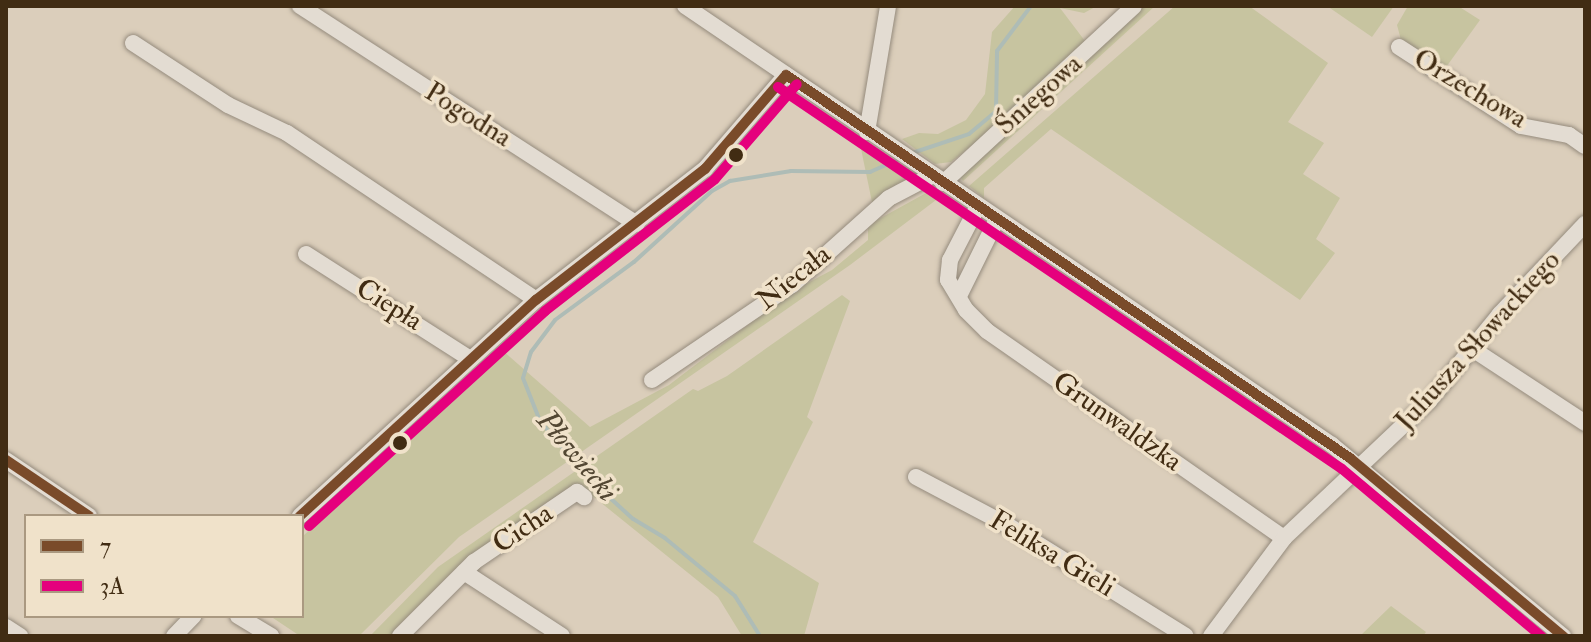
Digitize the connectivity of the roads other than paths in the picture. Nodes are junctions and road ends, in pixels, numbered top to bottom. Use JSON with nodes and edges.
{"nodes":[{"id":1,"x":300,"y":6,"type":"edge"},
{"id":2,"x":685,"y":6,"type":"edge"},
{"id":3,"x":888,"y":6,"type":"edge"},
{"id":4,"x":1134,"y":6,"type":"edge"},
{"id":5,"x":133,"y":43,"type":"dead end"},
{"id":6,"x":1399,"y":47,"type":"dead end"},
{"id":7,"x":786,"y":75,"type":"junction"},
{"id":8,"x":867,"y":132,"type":"junction"},
{"id":9,"x":1585,"y":146,"type":"edge"},
{"id":10,"x":933,"y":175,"type":"junction"},
{"id":11,"x":977,"y":208,"type":"junction"},
{"id":12,"x":996,"y":221,"type":"junction"},
{"id":13,"x":637,"y":224,"type":"junction"},
{"id":14,"x":1585,"y":224,"type":"edge"},
{"id":15,"x":306,"y":254,"type":"dead end"},
{"id":16,"x":959,"y":296,"type":"junction"},
{"id":17,"x":536,"y":300,"type":"junction"},
{"id":18,"x":1471,"y":348,"type":"junction"},
{"id":19,"x":470,"y":359,"type":"junction"},
{"id":20,"x":652,"y":380,"type":"dead end"},
{"id":21,"x":1585,"y":423,"type":"edge"},
{"id":22,"x":6,"y":460,"type":"edge"},
{"id":23,"x":1358,"y":465,"type":"junction"},
{"id":24,"x":916,"y":477,"type":"dead end"},
{"id":25,"x":584,"y":497,"type":"dead end"},
{"id":26,"x":86,"y":514,"type":"edge"},
{"id":27,"x":302,"y":514,"type":"edge"},
{"id":28,"x":1284,"y":538,"type":"junction"},
{"id":29,"x":464,"y":572,"type":"junction"},
{"id":30,"x":191,"y":618,"type":"edge"},
{"id":31,"x":241,"y":618,"type":"edge"},
{"id":32,"x":6,"y":627,"type":"edge"},
{"id":33,"x":20,"y":636,"type":"edge"},
{"id":34,"x":174,"y":636,"type":"edge"},
{"id":35,"x":271,"y":636,"type":"edge"},
{"id":36,"x":400,"y":636,"type":"edge"},
{"id":37,"x":562,"y":636,"type":"edge"},
{"id":38,"x":1186,"y":636,"type":"edge"},
{"id":39,"x":1211,"y":636,"type":"edge"},
{"id":40,"x":1563,"y":636,"type":"edge"}],
"edges":[{"from":1,"to":13,"type":"street","name":"Pogodna"},
{"from":2,"to":7,"type":"street"},
{"from":3,"to":8,"type":"street"},
{"from":4,"to":10,"type":"street","name":"Śniegowa"},
{"from":5,"to":17,"type":"street"},
{"from":6,"to":9,"type":"street","name":"Orzechowa"},
{"from":7,"to":8,"type":"street"},
{"from":7,"to":13,"type":"street"},
{"from":8,"to":10,"type":"street"},
{"from":10,"to":11,"type":"street"},
{"from":10,"to":20,"type":"street","name":"Niecała"},
{"from":11,"to":12,"type":"street"},
{"from":11,"to":16,"type":"street","name":"Grunwaldzka"},
{"from":12,"to":16,"type":"street"},
{"from":12,"to":23,"type":"street"},
{"from":13,"to":17,"type":"street"},
{"from":14,"to":18,"type":"street","name":"Juliusza Słowackiego"},
{"from":15,"to":19,"type":"street","name":"Ciepła"},
{"from":16,"to":28,"type":"street","name":"Grunwaldzka"},
{"from":17,"to":19,"type":"street"},
{"from":18,"to":21,"type":"street"},
{"from":18,"to":23,"type":"street","name":"Juliusza Słowackiego"},
{"from":19,"to":27,"type":"street"},
{"from":22,"to":26,"type":"street"},
{"from":23,"to":28,"type":"street","name":"Juliusza Słowackiego"},
{"from":23,"to":40,"type":"street"},
{"from":24,"to":38,"type":"street","name":"Feliksa Gieli"},
{"from":25,"to":29,"type":"street","name":"Cicha"},
{"from":28,"to":39,"type":"street","name":"Juliusza Słowackiego"},
{"from":29,"to":36,"type":"street","name":"Cicha"},
{"from":29,"to":37,"type":"street","name":"Cicha"},
{"from":30,"to":34,"type":"street"},
{"from":31,"to":35,"type":"street"},
{"from":32,"to":33,"type":"street"}]}
